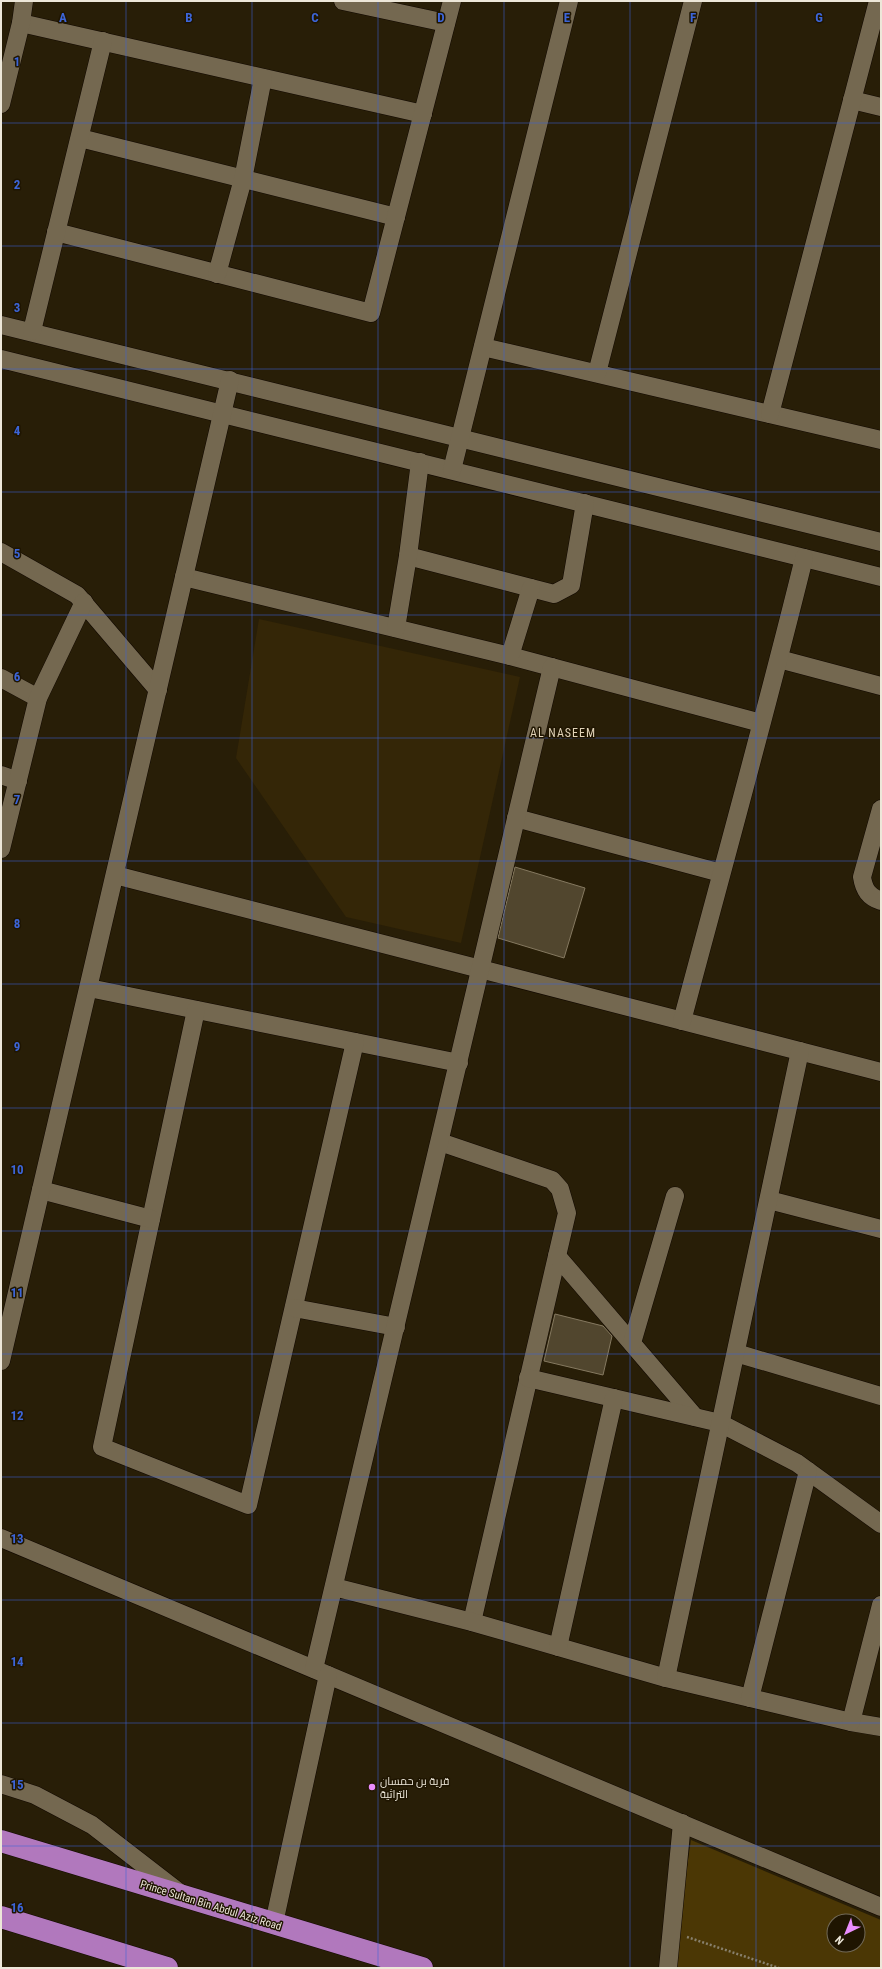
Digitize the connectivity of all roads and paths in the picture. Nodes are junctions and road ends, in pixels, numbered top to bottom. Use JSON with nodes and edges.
{"nodes":[{"id":1,"x":24,"y":1,"type":"edge"},
{"id":2,"x":344,"y":1,"type":"edge"},
{"id":3,"x":452,"y":1,"type":"edge"},
{"id":4,"x":569,"y":1,"type":"edge"},
{"id":5,"x":693,"y":1,"type":"edge"},
{"id":6,"x":878,"y":1,"type":"edge"},
{"id":7,"x":21,"y":23,"type":"junction"},
{"id":8,"x":446,"y":23,"type":"junction"},
{"id":9,"x":104,"y":41,"type":"junction"},
{"id":10,"x":264,"y":78,"type":"junction"},
{"id":11,"x":852,"y":100,"type":"junction"},
{"id":12,"x":1,"y":104,"type":"edge"},
{"id":13,"x":881,"y":107,"type":"edge"},
{"id":14,"x":423,"y":114,"type":"junction"},
{"id":15,"x":80,"y":138,"type":"junction"},
{"id":16,"x":243,"y":179,"type":"junction"},
{"id":17,"x":396,"y":217,"type":"junction"},
{"id":18,"x":56,"y":232,"type":"junction"},
{"id":19,"x":217,"y":274,"type":"junction"},
{"id":20,"x":1,"y":325,"type":"edge"},
{"id":21,"x":32,"y":331,"type":"junction"},
{"id":22,"x":483,"y":347,"type":"junction"},
{"id":23,"x":1,"y":359,"type":"edge"},
{"id":24,"x":597,"y":373,"type":"junction"},
{"id":25,"x":230,"y":380,"type":"junction"},
{"id":26,"x":222,"y":413,"type":"junction"},
{"id":27,"x":770,"y":414,"type":"junction"},
{"id":28,"x":460,"y":438,"type":"junction"},
{"id":29,"x":881,"y":440,"type":"edge"},
{"id":30,"x":420,"y":462,"type":"junction"},
{"id":31,"x":452,"y":470,"type":"junction"},
{"id":32,"x":585,"y":503,"type":"junction"},
{"id":33,"x":881,"y":542,"type":"edge"},
{"id":34,"x":1,"y":552,"type":"edge"},
{"id":35,"x":408,"y":556,"type":"junction"},
{"id":36,"x":804,"y":558,"type":"junction"},
{"id":37,"x":881,"y":577,"type":"edge"},
{"id":38,"x":184,"y":578,"type":"junction"},
{"id":39,"x":531,"y":588,"type":"junction"},
{"id":40,"x":84,"y":602,"type":"junction"},
{"id":41,"x":396,"y":628,"type":"junction"},
{"id":42,"x":510,"y":656,"type":"junction"},
{"id":43,"x":780,"y":659,"type":"junction"},
{"id":44,"x":552,"y":667,"type":"junction"},
{"id":45,"x":1,"y":678,"type":"edge"},
{"id":46,"x":881,"y":686,"type":"edge"},
{"id":47,"x":158,"y":690,"type":"junction"},
{"id":48,"x":38,"y":698,"type":"junction"},
{"id":49,"x":761,"y":723,"type":"junction"},
{"id":50,"x":1,"y":775,"type":"edge"},
{"id":51,"x":18,"y":782,"type":"junction"},
{"id":52,"x":881,"y":809,"type":"edge"},
{"id":53,"x":516,"y":818,"type":"junction"},
{"id":54,"x":1,"y":849,"type":"edge"},
{"id":55,"x":722,"y":873,"type":"junction"},
{"id":56,"x":115,"y":875,"type":"junction"},
{"id":57,"x":881,"y":901,"type":"edge"},
{"id":58,"x":481,"y":969,"type":"junction"},
{"id":59,"x":89,"y":988,"type":"junction"},
{"id":60,"x":196,"y":1010,"type":"junction"},
{"id":61,"x":682,"y":1021,"type":"junction"},
{"id":62,"x":355,"y":1042,"type":"junction"},
{"id":63,"x":800,"y":1051,"type":"junction"},
{"id":64,"x":459,"y":1063,"type":"junction"},
{"id":65,"x":881,"y":1072,"type":"edge"},
{"id":66,"x":440,"y":1142,"type":"junction"},
{"id":67,"x":41,"y":1190,"type":"junction"},
{"id":68,"x":675,"y":1196,"type":"dead end"},
{"id":69,"x":768,"y":1200,"type":"junction"},
{"id":70,"x":151,"y":1219,"type":"junction"},
{"id":71,"x":881,"y":1229,"type":"edge"},
{"id":72,"x":557,"y":1256,"type":"junction"},
{"id":73,"x":294,"y":1308,"type":"junction"},
{"id":74,"x":396,"y":1327,"type":"junction"},
{"id":75,"x":632,"y":1343,"type":"junction"},
{"id":76,"x":736,"y":1353,"type":"junction"},
{"id":77,"x":1,"y":1361,"type":"edge"},
{"id":78,"x":528,"y":1378,"type":"junction"},
{"id":79,"x":881,"y":1396,"type":"edge"},
{"id":80,"x":614,"y":1398,"type":"junction"},
{"id":81,"x":696,"y":1417,"type":"junction"},
{"id":82,"x":720,"y":1423,"type":"junction"},
{"id":83,"x":808,"y":1471,"type":"junction"},
{"id":84,"x":881,"y":1524,"type":"edge"},
{"id":85,"x":1,"y":1538,"type":"edge"},
{"id":86,"x":334,"y":1587,"type":"junction"},
{"id":87,"x":881,"y":1604,"type":"edge"},
{"id":88,"x":472,"y":1622,"type":"junction"},
{"id":89,"x":558,"y":1647,"type":"junction"},
{"id":90,"x":321,"y":1672,"type":"junction"},
{"id":91,"x":666,"y":1678,"type":"junction"},
{"id":92,"x":750,"y":1698,"type":"junction"},
{"id":93,"x":851,"y":1722,"type":"junction"},
{"id":94,"x":881,"y":1727,"type":"edge"},
{"id":95,"x":1,"y":1784,"type":"edge"},
{"id":96,"x":682,"y":1823,"type":"junction"},
{"id":97,"x":1,"y":1841,"type":"edge"},
{"id":98,"x":185,"y":1897,"type":"junction"},
{"id":99,"x":881,"y":1907,"type":"edge"},
{"id":100,"x":1,"y":1917,"type":"edge"},
{"id":101,"x":274,"y":1923,"type":"junction"},
{"id":102,"x":671,"y":1931,"type":"junction"},
{"id":103,"x":167,"y":1968,"type":"edge"},
{"id":104,"x":422,"y":1968,"type":"edge"},
{"id":105,"x":668,"y":1968,"type":"edge"},
{"id":106,"x":779,"y":1968,"type":"edge"}],
"edges":[{"from":1,"to":7,"type":"street"},
{"from":2,"to":8,"type":"street"},
{"from":3,"to":8,"type":"street"},
{"from":4,"to":22,"type":"street"},
{"from":5,"to":24,"type":"street"},
{"from":6,"to":11,"type":"street"},
{"from":7,"to":9,"type":"street"},
{"from":7,"to":12,"type":"street"},
{"from":8,"to":14,"type":"street"},
{"from":9,"to":10,"type":"street"},
{"from":9,"to":15,"type":"street"},
{"from":10,"to":14,"type":"street"},
{"from":10,"to":16,"type":"street"},
{"from":11,"to":13,"type":"street"},
{"from":11,"to":27,"type":"street"},
{"from":14,"to":17,"type":"street"},
{"from":15,"to":16,"type":"street"},
{"from":15,"to":18,"type":"street"},
{"from":16,"to":17,"type":"street"},
{"from":16,"to":19,"type":"street"},
{"from":17,"to":19,"type":"street"},
{"from":18,"to":19,"type":"street"},
{"from":18,"to":21,"type":"street"},
{"from":20,"to":21,"type":"street"},
{"from":21,"to":25,"type":"street"},
{"from":22,"to":24,"type":"street"},
{"from":22,"to":28,"type":"street"},
{"from":23,"to":26,"type":"street"},
{"from":24,"to":27,"type":"street"},
{"from":25,"to":26,"type":"street"},
{"from":25,"to":28,"type":"street"},
{"from":26,"to":30,"type":"street"},
{"from":26,"to":38,"type":"street"},
{"from":27,"to":29,"type":"street"},
{"from":28,"to":31,"type":"street"},
{"from":28,"to":33,"type":"street"},
{"from":30,"to":31,"type":"street"},
{"from":30,"to":35,"type":"street"},
{"from":31,"to":32,"type":"street"},
{"from":32,"to":36,"type":"street"},
{"from":32,"to":39,"type":"street"},
{"from":34,"to":40,"type":"street"},
{"from":35,"to":39,"type":"street"},
{"from":35,"to":41,"type":"street"},
{"from":36,"to":37,"type":"street"},
{"from":36,"to":43,"type":"street"},
{"from":38,"to":41,"type":"street"},
{"from":38,"to":47,"type":"street"},
{"from":39,"to":42,"type":"street"},
{"from":40,"to":47,"type":"street"},
{"from":40,"to":48,"type":"street"},
{"from":41,"to":42,"type":"street"},
{"from":42,"to":44,"type":"street"},
{"from":43,"to":46,"type":"street"},
{"from":43,"to":49,"type":"street"},
{"from":44,"to":49,"type":"street"},
{"from":44,"to":53,"type":"street"},
{"from":45,"to":48,"type":"street"},
{"from":47,"to":56,"type":"street"},
{"from":48,"to":51,"type":"street"},
{"from":49,"to":55,"type":"street"},
{"from":50,"to":51,"type":"street"},
{"from":51,"to":54,"type":"street"},
{"from":52,"to":57,"type":"street"},
{"from":53,"to":55,"type":"street"},
{"from":53,"to":58,"type":"street"},
{"from":55,"to":61,"type":"street"},
{"from":56,"to":58,"type":"street"},
{"from":56,"to":59,"type":"street"},
{"from":58,"to":61,"type":"street"},
{"from":58,"to":64,"type":"street"},
{"from":59,"to":60,"type":"street"},
{"from":59,"to":67,"type":"street"},
{"from":60,"to":62,"type":"street"},
{"from":60,"to":70,"type":"street"},
{"from":61,"to":63,"type":"street"},
{"from":62,"to":64,"type":"street"},
{"from":62,"to":73,"type":"street"},
{"from":63,"to":65,"type":"street"},
{"from":63,"to":69,"type":"street"},
{"from":64,"to":66,"type":"street"},
{"from":66,"to":72,"type":"street"},
{"from":66,"to":74,"type":"street"},
{"from":67,"to":70,"type":"street"},
{"from":67,"to":77,"type":"street"},
{"from":68,"to":75,"type":"street"},
{"from":69,"to":71,"type":"street"},
{"from":69,"to":76,"type":"street"},
{"from":70,"to":73,"type":"street"},
{"from":72,"to":75,"type":"street"},
{"from":72,"to":78,"type":"street"},
{"from":73,"to":74,"type":"street"},
{"from":74,"to":86,"type":"street"},
{"from":75,"to":81,"type":"street"},
{"from":76,"to":79,"type":"street"},
{"from":76,"to":82,"type":"street"},
{"from":78,"to":80,"type":"street"},
{"from":78,"to":88,"type":"street"},
{"from":80,"to":81,"type":"street"},
{"from":80,"to":89,"type":"street"},
{"from":81,"to":82,"type":"street"},
{"from":82,"to":83,"type":"street"},
{"from":82,"to":91,"type":"street"},
{"from":83,"to":84,"type":"street"},
{"from":83,"to":92,"type":"street"},
{"from":85,"to":90,"type":"street"},
{"from":86,"to":88,"type":"street"},
{"from":86,"to":90,"type":"street"},
{"from":87,"to":93,"type":"street"},
{"from":88,"to":89,"type":"street"},
{"from":89,"to":91,"type":"street"},
{"from":90,"to":96,"type":"street"},
{"from":90,"to":101,"type":"street"},
{"from":91,"to":92,"type":"street"},
{"from":92,"to":93,"type":"street"},
{"from":93,"to":94,"type":"street"},
{"from":95,"to":98,"type":"street"},
{"from":96,"to":99,"type":"street"},
{"from":96,"to":102,"type":"street"},
{"from":97,"to":98,"type":"highway","name":"Prince Sultan Bin Abdul Aziz Road"},
{"from":98,"to":101,"type":"highway","name":"Prince Sultan Bin Abdul Aziz Road"},
{"from":100,"to":103,"type":"highway"},
{"from":101,"to":104,"type":"highway","name":"Prince Sultan Bin Abdul Aziz Road"},
{"from":102,"to":105,"type":"street"},
{"from":102,"to":106,"type":"path"}]}
